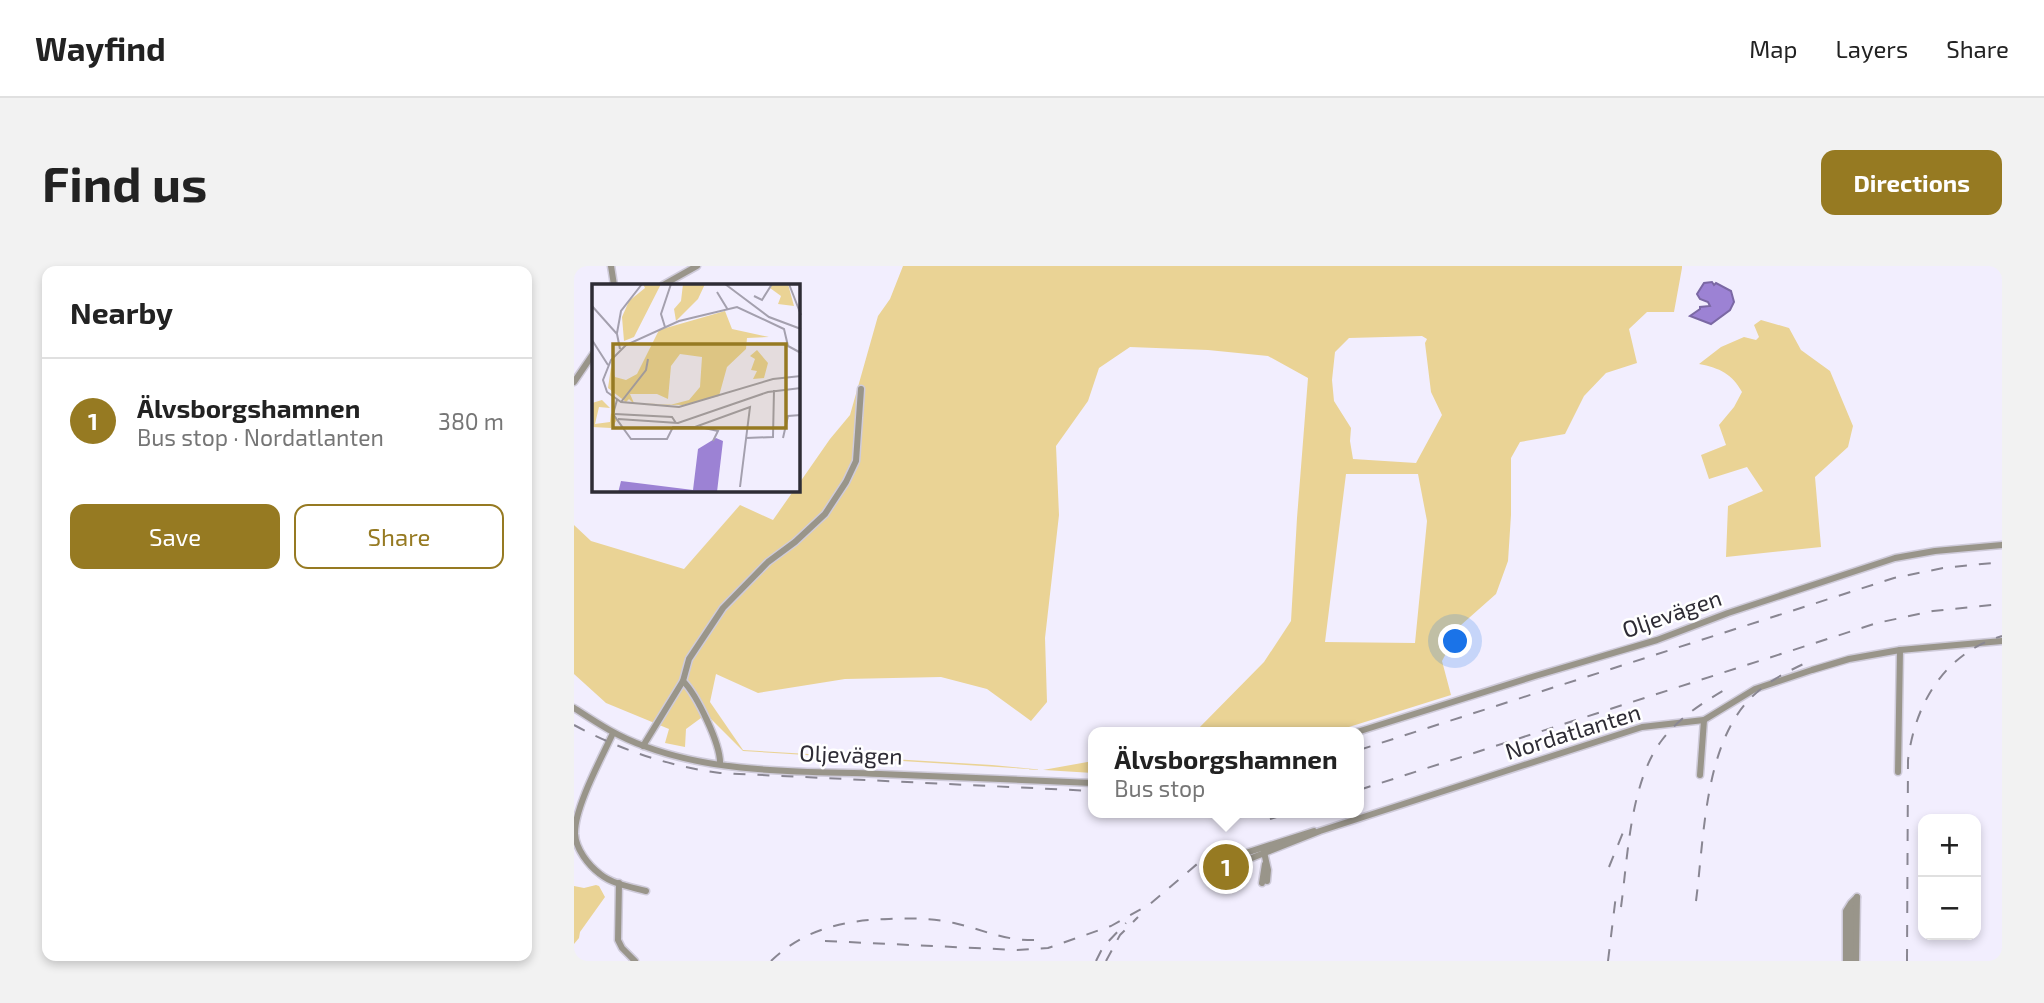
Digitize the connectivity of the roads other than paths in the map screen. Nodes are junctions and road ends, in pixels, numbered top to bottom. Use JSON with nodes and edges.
{"nodes":[{"id":1,"x":611,"y":266,"type":"edge"},
{"id":2,"x":697,"y":266,"type":"edge"},
{"id":3,"x":614,"y":284,"type":"edge"},
{"id":4,"x":665,"y":284,"type":"edge"},
{"id":5,"x":592,"y":355,"type":"edge"},
{"id":6,"x":574,"y":382,"type":"edge"},
{"id":7,"x":861,"y":389,"type":"dead end"},
{"id":8,"x":2002,"y":545,"type":"edge"},
{"id":9,"x":2002,"y":641,"type":"edge"},
{"id":10,"x":1900,"y":650,"type":"junction"},
{"id":11,"x":683,"y":681,"type":"junction"},
{"id":12,"x":574,"y":708,"type":"edge"},
{"id":13,"x":1704,"y":720,"type":"junction"},
{"id":14,"x":1364,"y":730,"type":"edge"},
{"id":15,"x":613,"y":733,"type":"junction"},
{"id":16,"x":643,"y":746,"type":"junction"},
{"id":17,"x":720,"y":764,"type":"junction"},
{"id":18,"x":1898,"y":772,"type":"dead end"},
{"id":19,"x":1700,"y":775,"type":"dead end"},
{"id":20,"x":1088,"y":783,"type":"edge"},
{"id":21,"x":1364,"y":817,"type":"edge"},
{"id":22,"x":1360,"y":818,"type":"edge"},
{"id":23,"x":1263,"y":850,"type":"junction"},
{"id":24,"x":1236,"y":860,"type":"dead end"},
{"id":25,"x":1265,"y":882,"type":"dead end"},
{"id":26,"x":619,"y":883,"type":"junction"},
{"id":27,"x":646,"y":891,"type":"dead end"},
{"id":28,"x":635,"y":961,"type":"edge"},
{"id":29,"x":1846,"y":961,"type":"edge"},
{"id":30,"x":1854,"y":961,"type":"edge"}],
"edges":[{"from":1,"to":3,"type":"street"},
{"from":2,"to":4,"type":"street"},
{"from":5,"to":6,"type":"street"},
{"from":7,"to":11,"type":"street"},
{"from":8,"to":14,"type":"street","name":"Oljevägen"},
{"from":9,"to":10,"type":"street","name":"Nordatlanten"},
{"from":10,"to":13,"type":"street","name":"Nordatlanten"},
{"from":10,"to":18,"type":"street"},
{"from":11,"to":16,"type":"street"},
{"from":11,"to":17,"type":"street"},
{"from":12,"to":15,"type":"street","name":"Oljevägen"},
{"from":13,"to":19,"type":"street"},
{"from":13,"to":21,"type":"street","name":"Nordatlanten"},
{"from":15,"to":16,"type":"street","name":"Oljevägen"},
{"from":15,"to":26,"type":"street"},
{"from":16,"to":17,"type":"street","name":"Oljevägen"},
{"from":17,"to":20,"type":"street","name":"Oljevägen"},
{"from":22,"to":23,"type":"street","name":"Nordatlanten"},
{"from":23,"to":24,"type":"street","name":"Nordatlanten"},
{"from":23,"to":25,"type":"street"},
{"from":26,"to":27,"type":"street"},
{"from":26,"to":28,"type":"street"},
{"from":29,"to":30,"type":"street"}]}
